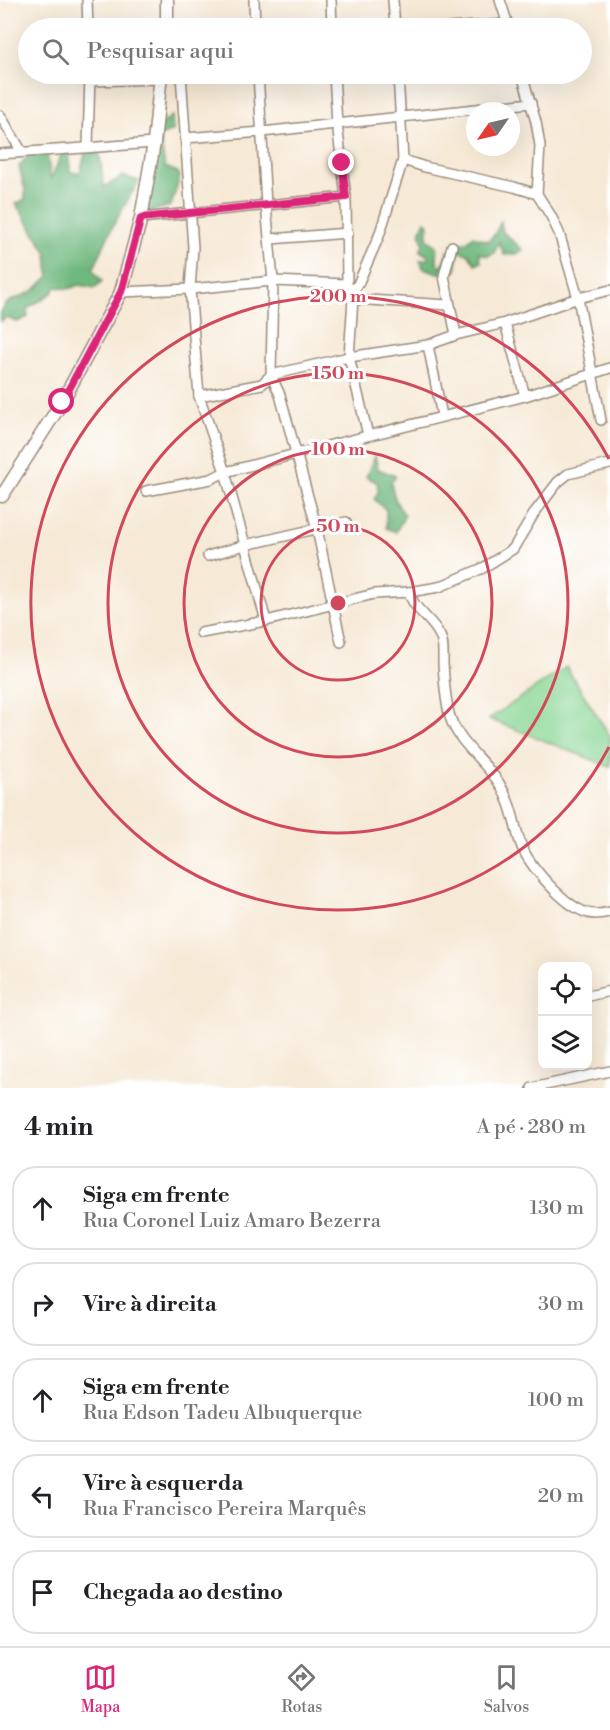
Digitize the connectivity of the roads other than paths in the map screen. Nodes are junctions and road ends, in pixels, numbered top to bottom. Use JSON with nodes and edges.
{"nodes":[{"id":1,"x":87,"y":0,"type":"edge"},
{"id":2,"x":167,"y":0,"type":"edge"},
{"id":3,"x":254,"y":0,"type":"edge"},
{"id":4,"x":331,"y":0,"type":"edge"},
{"id":5,"x":393,"y":0,"type":"edge"},
{"id":6,"x":500,"y":0,"type":"edge"},
{"id":7,"x":88,"y":18,"type":"edge"},
{"id":8,"x":167,"y":18,"type":"edge"},
{"id":9,"x":255,"y":18,"type":"edge"},
{"id":10,"x":332,"y":18,"type":"edge"},
{"id":11,"x":394,"y":18,"type":"edge"},
{"id":12,"x":506,"y":18,"type":"edge"},
{"id":13,"x":90,"y":84,"type":"edge"},
{"id":14,"x":160,"y":84,"type":"edge"},
{"id":15,"x":182,"y":84,"type":"edge"},
{"id":16,"x":259,"y":84,"type":"edge"},
{"id":17,"x":335,"y":84,"type":"edge"},
{"id":18,"x":398,"y":84,"type":"edge"},
{"id":19,"x":525,"y":84,"type":"edge"},
{"id":20,"x":531,"y":104,"type":"junction"},
{"id":21,"x":0,"y":115,"type":"edge"},
{"id":22,"x":400,"y":117,"type":"junction"},
{"id":23,"x":337,"y":124,"type":"junction"},
{"id":24,"x":262,"y":132,"type":"junction"},
{"id":25,"x":185,"y":138,"type":"junction"},
{"id":26,"x":154,"y":142,"type":"junction"},
{"id":27,"x":88,"y":147,"type":"junction"},
{"id":28,"x":22,"y":152,"type":"junction"},
{"id":29,"x":0,"y":154,"type":"edge"},
{"id":30,"x":403,"y":160,"type":"junction"},
{"id":31,"x":537,"y":194,"type":"junction"},
{"id":32,"x":346,"y":197,"type":"junction"},
{"id":33,"x":266,"y":205,"type":"junction"},
{"id":34,"x":191,"y":212,"type":"junction"},
{"id":35,"x":141,"y":218,"type":"junction"},
{"id":36,"x":348,"y":233,"type":"junction"},
{"id":37,"x":270,"y":239,"type":"junction"},
{"id":38,"x":452,"y":246,"type":"dead end"},
{"id":39,"x":273,"y":281,"type":"junction"},
{"id":40,"x":347,"y":284,"type":"junction"},
{"id":41,"x":190,"y":289,"type":"junction"},
{"id":42,"x":610,"y":290,"type":"edge"},
{"id":43,"x":121,"y":292,"type":"junction"},
{"id":44,"x":352,"y":296,"type":"junction"},
{"id":45,"x":578,"y":298,"type":"junction"},
{"id":46,"x":448,"y":305,"type":"junction"},
{"id":47,"x":505,"y":323,"type":"junction"},
{"id":48,"x":456,"y":335,"type":"junction"},
{"id":49,"x":428,"y":345,"type":"junction"},
{"id":50,"x":349,"y":357,"type":"junction"},
{"id":51,"x":610,"y":368,"type":"edge"},
{"id":52,"x":592,"y":374,"type":"junction"},
{"id":53,"x":271,"y":375,"type":"junction"},
{"id":54,"x":199,"y":396,"type":"junction"},
{"id":55,"x":525,"y":396,"type":"junction"},
{"id":56,"x":442,"y":416,"type":"junction"},
{"id":57,"x":601,"y":420,"type":"dead end"},
{"id":58,"x":368,"y":435,"type":"junction"},
{"id":59,"x":296,"y":454,"type":"junction"},
{"id":60,"x":610,"y":464,"type":"edge"},
{"id":61,"x":225,"y":472,"type":"junction"},
{"id":62,"x":146,"y":491,"type":"dead end"},
{"id":63,"x":1,"y":498,"type":"edge"},
{"id":64,"x":346,"y":522,"type":"dead end"},
{"id":65,"x":318,"y":529,"type":"junction"},
{"id":66,"x":244,"y":545,"type":"junction"},
{"id":67,"x":208,"y":556,"type":"dead end"},
{"id":68,"x":409,"y":592,"type":"junction"},
{"id":69,"x":333,"y":605,"type":"junction"},
{"id":70,"x":266,"y":621,"type":"junction"},
{"id":71,"x":201,"y":633,"type":"dead end"},
{"id":72,"x":341,"y":642,"type":"dead end"},
{"id":73,"x":610,"y":912,"type":"edge"},
{"id":74,"x":610,"y":991,"type":"edge"},
{"id":75,"x":592,"y":995,"type":"edge"},
{"id":76,"x":610,"y":1071,"type":"edge"},
{"id":77,"x":532,"y":1088,"type":"edge"}],
"edges":[{"from":1,"to":7,"type":"street"},
{"from":2,"to":8,"type":"street"},
{"from":3,"to":9,"type":"street"},
{"from":4,"to":10,"type":"street"},
{"from":5,"to":11,"type":"street"},
{"from":6,"to":12,"type":"street"},
{"from":13,"to":27,"type":"street"},
{"from":14,"to":26,"type":"street"},
{"from":15,"to":25,"type":"street"},
{"from":16,"to":24,"type":"street"},
{"from":17,"to":23,"type":"street"},
{"from":18,"to":22,"type":"street"},
{"from":19,"to":20,"type":"street"},
{"from":20,"to":22,"type":"street"},
{"from":20,"to":31,"type":"street"},
{"from":21,"to":28,"type":"street"},
{"from":22,"to":23,"type":"street"},
{"from":22,"to":30,"type":"street"},
{"from":23,"to":24,"type":"street"},
{"from":23,"to":32,"type":"street"},
{"from":24,"to":25,"type":"street"},
{"from":24,"to":33,"type":"street"},
{"from":25,"to":34,"type":"street"},
{"from":26,"to":27,"type":"street"},
{"from":26,"to":35,"type":"street"},
{"from":27,"to":28,"type":"street"},
{"from":28,"to":29,"type":"street"},
{"from":30,"to":31,"type":"street"},
{"from":30,"to":44,"type":"street"},
{"from":31,"to":45,"type":"street"},
{"from":32,"to":33,"type":"street"},
{"from":32,"to":36,"type":"street"},
{"from":33,"to":34,"type":"street"},
{"from":33,"to":37,"type":"street"},
{"from":34,"to":35,"type":"street"},
{"from":34,"to":41,"type":"street"},
{"from":35,"to":43,"type":"street"},
{"from":36,"to":37,"type":"street"},
{"from":36,"to":40,"type":"street"},
{"from":37,"to":39,"type":"street"},
{"from":38,"to":46,"type":"street"},
{"from":39,"to":40,"type":"street"},
{"from":39,"to":41,"type":"street"},
{"from":39,"to":53,"type":"street"},
{"from":40,"to":44,"type":"street"},
{"from":41,"to":43,"type":"street"},
{"from":41,"to":54,"type":"street"},
{"from":42,"to":45,"type":"street"},
{"from":43,"to":63,"type":"street"},
{"from":44,"to":46,"type":"street"},
{"from":44,"to":50,"type":"street"},
{"from":45,"to":47,"type":"street"},
{"from":45,"to":52,"type":"street"},
{"from":46,"to":48,"type":"street"},
{"from":47,"to":48,"type":"street"},
{"from":47,"to":55,"type":"street"},
{"from":48,"to":49,"type":"street"},
{"from":49,"to":50,"type":"street"},
{"from":49,"to":56,"type":"street"},
{"from":50,"to":53,"type":"street"},
{"from":50,"to":58,"type":"street"},
{"from":51,"to":52,"type":"street"},
{"from":52,"to":55,"type":"street"},
{"from":52,"to":57,"type":"street"},
{"from":53,"to":54,"type":"street"},
{"from":53,"to":59,"type":"street"},
{"from":54,"to":61,"type":"street"},
{"from":55,"to":56,"type":"street"},
{"from":56,"to":58,"type":"street"},
{"from":58,"to":59,"type":"street"},
{"from":59,"to":61,"type":"street"},
{"from":59,"to":65,"type":"street"},
{"from":60,"to":68,"type":"street"},
{"from":61,"to":62,"type":"street"},
{"from":61,"to":66,"type":"street"},
{"from":64,"to":65,"type":"street"},
{"from":65,"to":66,"type":"street"},
{"from":65,"to":69,"type":"street"},
{"from":66,"to":67,"type":"street"},
{"from":66,"to":70,"type":"street"},
{"from":68,"to":69,"type":"street"},
{"from":68,"to":73,"type":"street"},
{"from":69,"to":70,"type":"street"},
{"from":69,"to":72,"type":"street"},
{"from":70,"to":71,"type":"street"},
{"from":74,"to":75,"type":"street"},
{"from":76,"to":77,"type":"street"}]}
